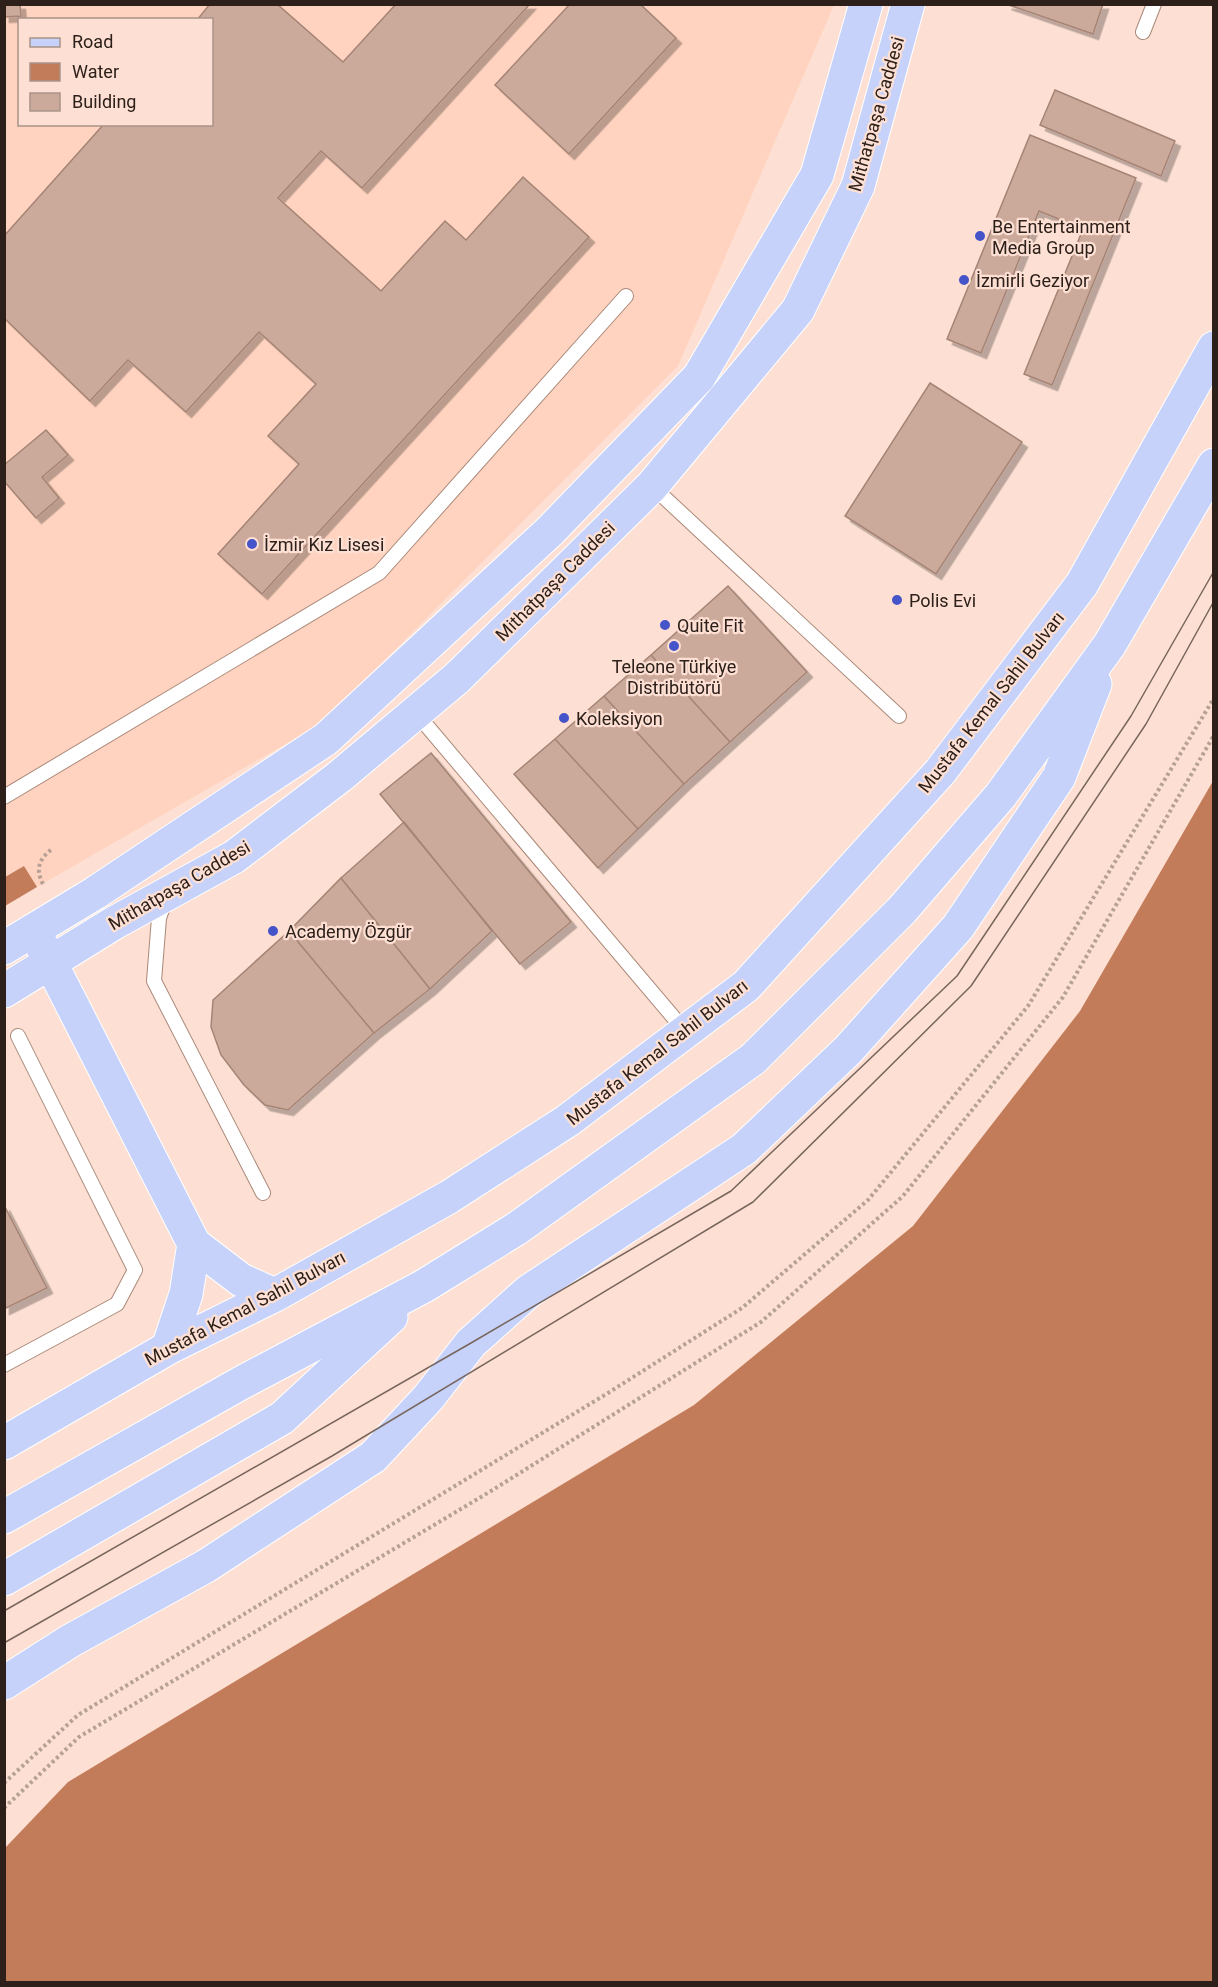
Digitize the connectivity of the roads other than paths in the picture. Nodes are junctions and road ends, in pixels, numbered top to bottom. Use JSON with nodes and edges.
{"nodes":[{"id":1,"x":866,"y":4,"type":"edge"},
{"id":2,"x":908,"y":4,"type":"edge"},
{"id":3,"x":1154,"y":4,"type":"edge"},
{"id":4,"x":1143,"y":32,"type":"dead end"},
{"id":5,"x":626,"y":296,"type":"dead end"},
{"id":6,"x":1214,"y":348,"type":"edge"},
{"id":7,"x":1214,"y":465,"type":"edge"},
{"id":8,"x":652,"y":486,"type":"junction"},
{"id":9,"x":1110,"y":644,"type":"junction"},
{"id":10,"x":416,"y":713,"type":"junction"},
{"id":11,"x":899,"y":716,"type":"dead end"},
{"id":12,"x":4,"y":797,"type":"edge"},
{"id":13,"x":167,"y":894,"type":"junction"},
{"id":14,"x":33,"y":931,"type":"junction"},
{"id":15,"x":4,"y":948,"type":"edge"},
{"id":16,"x":51,"y":962,"type":"junction"},
{"id":17,"x":4,"y":991,"type":"edge"},
{"id":18,"x":686,"y":1031,"type":"junction"},
{"id":19,"x":18,"y":1036,"type":"dead end"},
{"id":20,"x":263,"y":1193,"type":"dead end"},
{"id":21,"x":194,"y":1244,"type":"junction"},
{"id":22,"x":424,"y":1286,"type":"junction"},
{"id":23,"x":274,"y":1295,"type":"junction"},
{"id":24,"x":168,"y":1348,"type":"junction"},
{"id":25,"x":4,"y":1365,"type":"edge"},
{"id":26,"x":4,"y":1443,"type":"edge"},
{"id":27,"x":4,"y":1517,"type":"edge"},
{"id":28,"x":4,"y":1579,"type":"edge"},
{"id":29,"x":4,"y":1683,"type":"edge"}],
"edges":[{"from":1,"to":14,"type":"main road","name":"Mithatpaşa Caddesi"},
{"from":2,"to":8,"type":"main road","name":"Mithatpaşa Caddesi"},
{"from":3,"to":4,"type":"lane"},
{"from":5,"to":12,"type":"lane"},
{"from":6,"to":18,"type":"main road","name":"Mustafa Kemal Sahil Bulvarı"},
{"from":7,"to":9,"type":"main road"},
{"from":8,"to":10,"type":"main road","name":"Mithatpaşa Caddesi"},
{"from":8,"to":11,"type":"lane"},
{"from":9,"to":22,"type":"main road"},
{"from":9,"to":29,"type":"main road"},
{"from":10,"to":13,"type":"main road","name":"Mithatpaşa Caddesi"},
{"from":10,"to":18,"type":"lane"},
{"from":13,"to":16,"type":"main road","name":"Mithatpaşa Caddesi"},
{"from":13,"to":20,"type":"lane"},
{"from":14,"to":15,"type":"main road","name":"Mithatpaşa Caddesi"},
{"from":14,"to":16,"type":"main road"},
{"from":16,"to":17,"type":"main road","name":"Mithatpaşa Caddesi"},
{"from":16,"to":21,"type":"main road"},
{"from":18,"to":23,"type":"main road","name":"Mustafa Kemal Sahil Bulvarı"},
{"from":19,"to":25,"type":"lane"},
{"from":21,"to":23,"type":"main road"},
{"from":21,"to":24,"type":"main road"},
{"from":22,"to":27,"type":"main road"},
{"from":22,"to":28,"type":"main road"},
{"from":23,"to":24,"type":"main road","name":"Mustafa Kemal Sahil Bulvarı"},
{"from":24,"to":26,"type":"main road","name":"Mustafa Kemal Sahil Bulvarı"}]}
